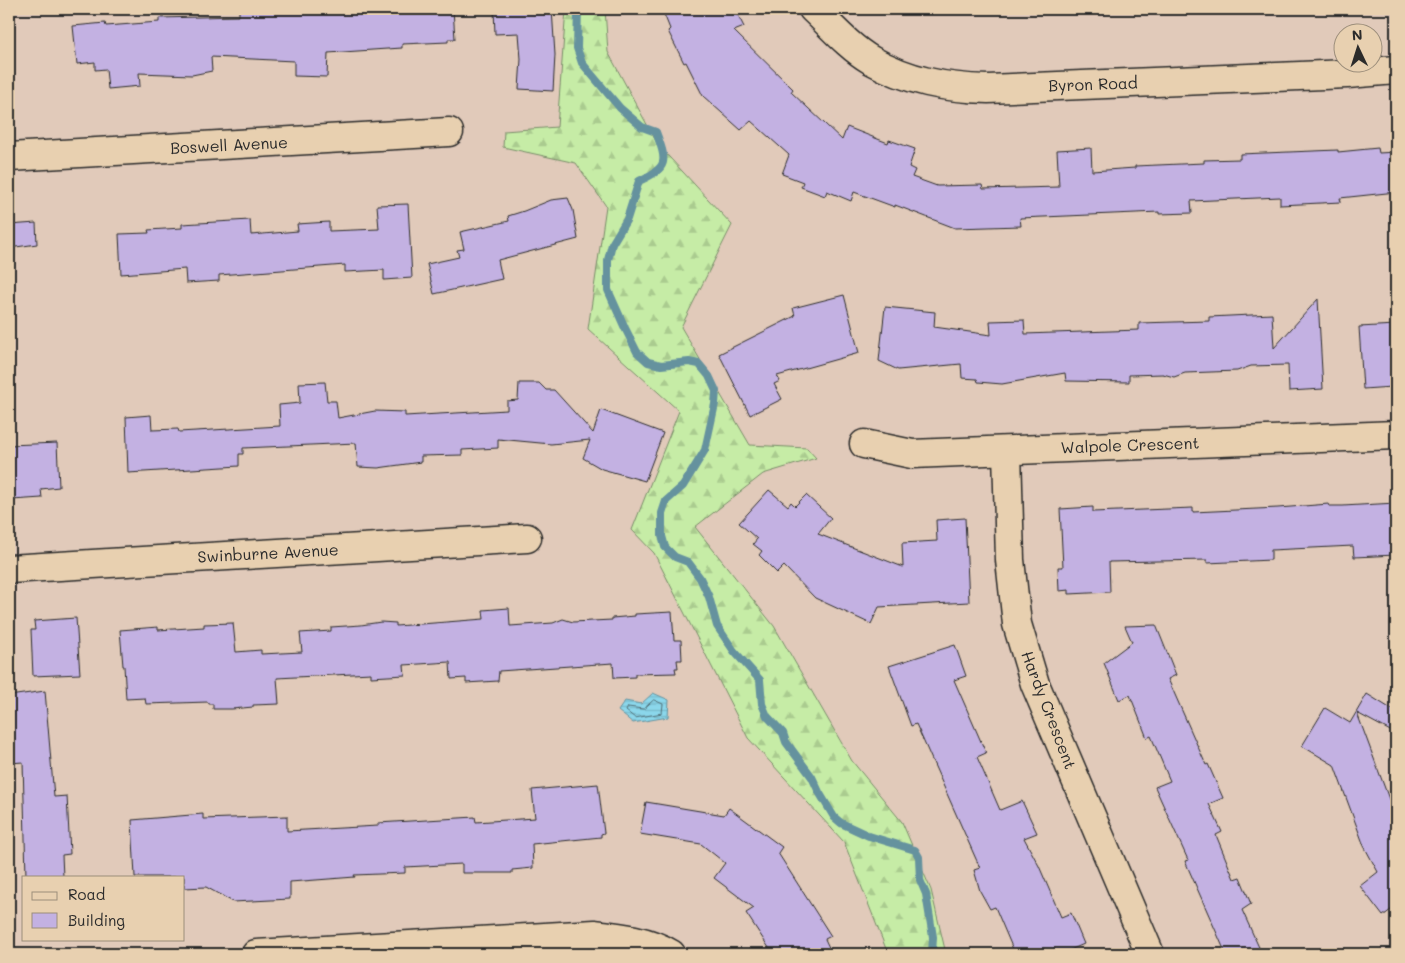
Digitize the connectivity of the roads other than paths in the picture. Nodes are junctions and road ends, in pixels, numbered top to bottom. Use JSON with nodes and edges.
{"nodes":[{"id":1,"x":813,"y":9,"type":"edge"},
{"id":2,"x":1396,"y":70,"type":"edge"},
{"id":3,"x":449,"y":132,"type":"dead end"},
{"id":4,"x":9,"y":157,"type":"edge"},
{"id":5,"x":1396,"y":435,"type":"edge"},
{"id":6,"x":864,"y":444,"type":"dead end"},
{"id":7,"x":1007,"y":451,"type":"junction"},
{"id":8,"x":527,"y":538,"type":"dead end"},
{"id":9,"x":9,"y":569,"type":"edge"},
{"id":10,"x":666,"y":951,"type":"edge"},
{"id":11,"x":256,"y":954,"type":"edge"},
{"id":12,"x":1150,"y":954,"type":"edge"}],
"edges":[{"from":1,"to":2,"type":"street","name":"Byron Road"},
{"from":3,"to":4,"type":"street","name":"Boswell Avenue"},
{"from":5,"to":7,"type":"street","name":"Walpole Crescent"},
{"from":6,"to":7,"type":"street","name":"Walpole Crescent"},
{"from":7,"to":12,"type":"street","name":"Hardy Crescent"},
{"from":8,"to":9,"type":"street","name":"Swinburne Avenue"},
{"from":10,"to":11,"type":"street"}]}
